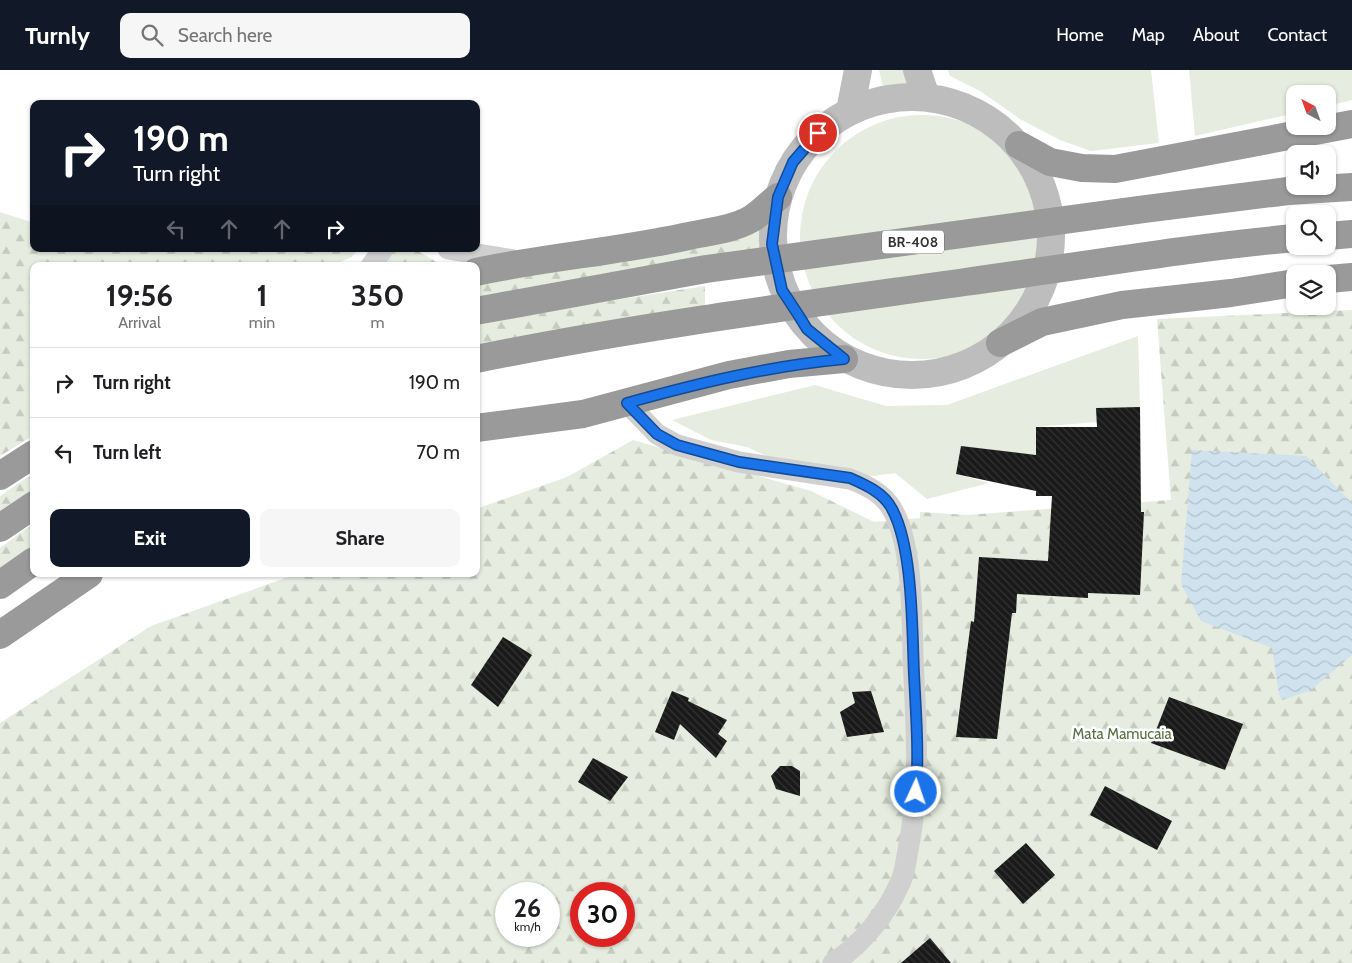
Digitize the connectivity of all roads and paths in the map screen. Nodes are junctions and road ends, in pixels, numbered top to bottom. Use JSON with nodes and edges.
{"nodes":[{"id":1,"x":858,"y":70,"type":"edge"},
{"id":2,"x":917,"y":70,"type":"edge"},
{"id":3,"x":926,"y":97,"type":"junction"},
{"id":4,"x":850,"y":111,"type":"junction"},
{"id":5,"x":1352,"y":124,"type":"edge"},
{"id":6,"x":1019,"y":145,"type":"junction"},
{"id":7,"x":1352,"y":187,"type":"edge"},
{"id":8,"x":778,"y":197,"type":"junction"},
{"id":9,"x":1352,"y":234,"type":"edge"},
{"id":10,"x":1336,"y":235,"type":"edge"},
{"id":11,"x":1286,"y":239,"type":"edge"},
{"id":12,"x":466,"y":252,"type":"edge"},
{"id":13,"x":524,"y":262,"type":"junction"},
{"id":14,"x":480,"y":271,"type":"edge"},
{"id":15,"x":1352,"y":278,"type":"edge"},
{"id":16,"x":1336,"y":279,"type":"edge"},
{"id":17,"x":1286,"y":284,"type":"edge"},
{"id":18,"x":480,"y":310,"type":"edge"},
{"id":19,"x":1000,"y":343,"type":"junction"},
{"id":20,"x":480,"y":358,"type":"edge"},
{"id":21,"x":844,"y":359,"type":"junction"},
{"id":22,"x":627,"y":403,"type":"junction"},
{"id":23,"x":480,"y":427,"type":"edge"},
{"id":24,"x":30,"y":457,"type":"edge"},
{"id":25,"x":0,"y":476,"type":"edge"},
{"id":26,"x":30,"y":508,"type":"edge"},
{"id":27,"x":0,"y":528,"type":"edge"},
{"id":28,"x":30,"y":564,"type":"edge"},
{"id":29,"x":85,"y":577,"type":"edge"},
{"id":30,"x":0,"y":585,"type":"edge"},
{"id":31,"x":0,"y":635,"type":"edge"},
{"id":32,"x":833,"y":963,"type":"edge"}],
"edges":[{"from":1,"to":4,"type":"main road"},
{"from":2,"to":3,"type":"main road"},
{"from":3,"to":4,"type":"main road"},
{"from":3,"to":6,"type":"main road"},
{"from":4,"to":8,"type":"main road"},
{"from":5,"to":6,"type":"highway"},
{"from":6,"to":19,"type":"main road"},
{"from":7,"to":18,"type":"highway","number":"BR-408","bridge":true},
{"from":8,"to":13,"type":"highway"},
{"from":8,"to":21,"type":"main road"},
{"from":9,"to":10,"type":"highway"},
{"from":11,"to":20,"type":"highway","bridge":true},
{"from":12,"to":13,"type":"street"},
{"from":13,"to":14,"type":"highway"},
{"from":15,"to":16,"type":"highway"},
{"from":17,"to":19,"type":"highway"},
{"from":19,"to":21,"type":"main road"},
{"from":21,"to":22,"type":"highway"},
{"from":22,"to":23,"type":"highway"},
{"from":22,"to":32,"type":"street"},
{"from":24,"to":25,"type":"highway"},
{"from":26,"to":27,"type":"highway"},
{"from":28,"to":30,"type":"highway"},
{"from":29,"to":31,"type":"highway"}]}
